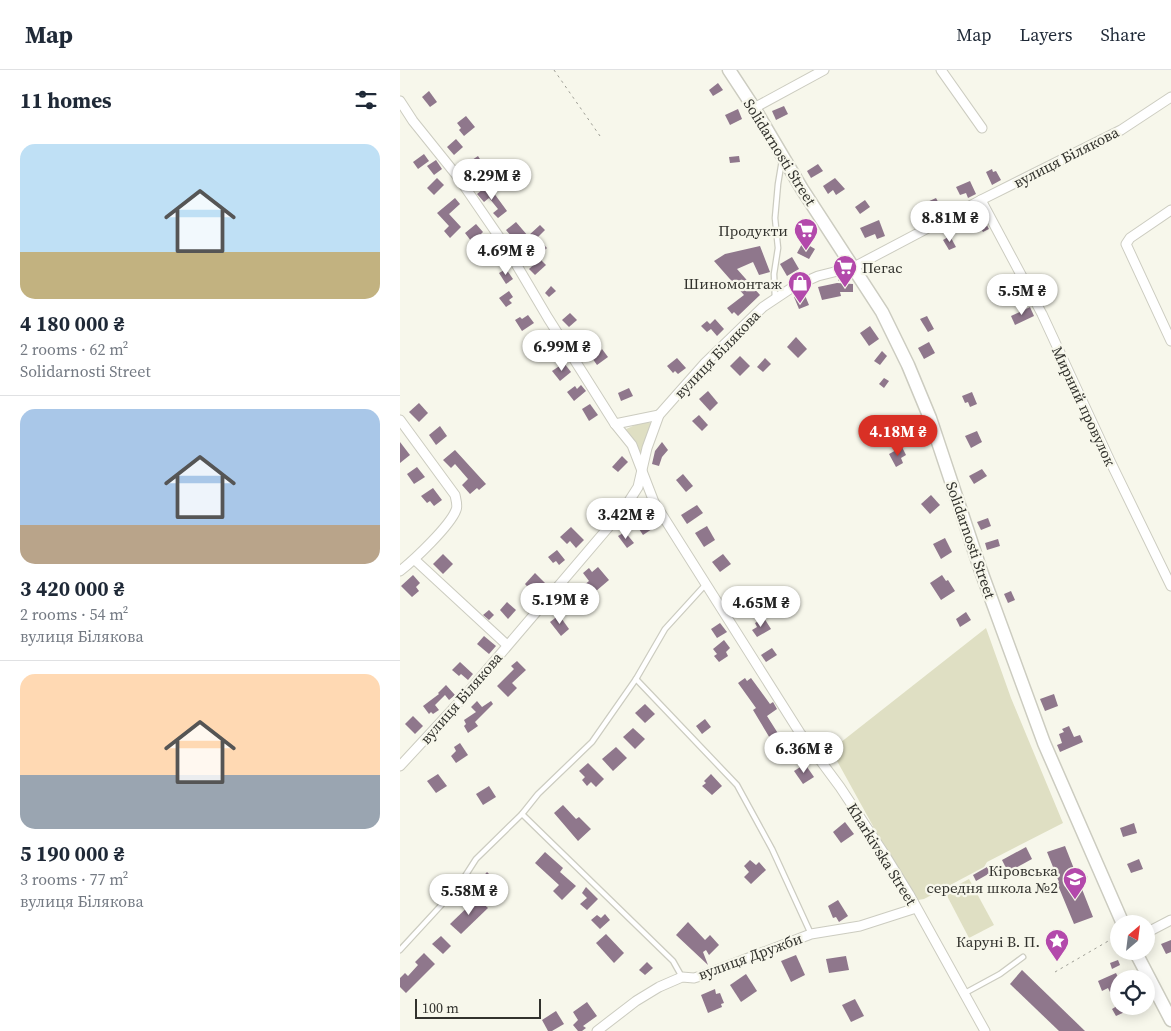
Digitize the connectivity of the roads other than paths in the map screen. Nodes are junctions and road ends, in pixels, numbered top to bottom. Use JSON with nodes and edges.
{"nodes":[{"id":1,"x":729,"y":70,"type":"edge"},
{"id":2,"x":824,"y":70,"type":"edge"},
{"id":3,"x":941,"y":70,"type":"edge"},
{"id":4,"x":1171,"y":97,"type":"edge"},
{"id":5,"x":400,"y":102,"type":"edge"},
{"id":6,"x":754,"y":108,"type":"junction"},
{"id":7,"x":982,"y":128,"type":"dead end"},
{"id":8,"x":782,"y":156,"type":"junction"},
{"id":9,"x":981,"y":200,"type":"junction"},
{"id":10,"x":1171,"y":210,"type":"edge"},
{"id":11,"x":854,"y":267,"type":"junction"},
{"id":12,"x":775,"y":299,"type":"junction"},
{"id":13,"x":1171,"y":340,"type":"edge"},
{"id":14,"x":659,"y":415,"type":"junction"},
{"id":15,"x":400,"y":420,"type":"edge"},
{"id":16,"x":615,"y":424,"type":"junction"},
{"id":17,"x":642,"y":469,"type":"junction"},
{"id":18,"x":415,"y":560,"type":"junction"},
{"id":19,"x":400,"y":571,"type":"edge"},
{"id":20,"x":707,"y":583,"type":"junction"},
{"id":21,"x":1171,"y":586,"type":"edge"},
{"id":22,"x":507,"y":645,"type":"junction"},
{"id":23,"x":636,"y":679,"type":"junction"},
{"id":24,"x":400,"y":766,"type":"edge"},
{"id":25,"x":522,"y":814,"type":"junction"},
{"id":26,"x":916,"y":908,"type":"junction"},
{"id":27,"x":1119,"y":915,"type":"edge"},
{"id":28,"x":1171,"y":920,"type":"edge"},
{"id":29,"x":1155,"y":928,"type":"edge"},
{"id":30,"x":811,"y":934,"type":"junction"},
{"id":31,"x":400,"y":950,"type":"edge"},
{"id":32,"x":1023,"y":958,"type":"dead end"},
{"id":33,"x":1140,"y":960,"type":"edge"},
{"id":34,"x":682,"y":977,"type":"junction"},
{"id":35,"x":965,"y":993,"type":"junction"},
{"id":36,"x":1171,"y":1020,"type":"edge"},
{"id":37,"x":597,"y":1031,"type":"edge"},
{"id":38,"x":985,"y":1031,"type":"edge"}],
"edges":[{"from":1,"to":6,"type":"main road","name":"Solidarnosti Street"},
{"from":2,"to":6,"type":"street"},
{"from":3,"to":7,"type":"street"},
{"from":4,"to":9,"type":"street","name":"вулиця Білякова"},
{"from":5,"to":16,"type":"street","name":"Kharkivska Street"},
{"from":6,"to":8,"type":"main road","name":"Solidarnosti Street"},
{"from":8,"to":11,"type":"main road","name":"Solidarnosti Street"},
{"from":8,"to":12,"type":"lane"},
{"from":9,"to":11,"type":"street","name":"вулиця Білякова"},
{"from":9,"to":21,"type":"street","name":"Мирний провулок"},
{"from":10,"to":13,"type":"street"},
{"from":11,"to":12,"type":"street","name":"вулиця Білякова"},
{"from":11,"to":27,"type":"main road","name":"Solidarnosti Street"},
{"from":12,"to":14,"type":"street","name":"вулиця Білякова"},
{"from":14,"to":16,"type":"street"},
{"from":14,"to":17,"type":"street","name":"вулиця Білякова"},
{"from":15,"to":18,"type":"street"},
{"from":16,"to":17,"type":"street","name":"Kharkivska Street"},
{"from":17,"to":20,"type":"street","name":"Kharkivska Street"},
{"from":17,"to":22,"type":"street","name":"вулиця Білякова"},
{"from":18,"to":19,"type":"street"},
{"from":18,"to":22,"type":"street"},
{"from":20,"to":23,"type":"lane"},
{"from":20,"to":26,"type":"street","name":"Kharkivska Street"},
{"from":22,"to":24,"type":"street","name":"вулиця Білякова"},
{"from":23,"to":25,"type":"lane"},
{"from":23,"to":30,"type":"lane"},
{"from":25,"to":31,"type":"lane"},
{"from":25,"to":34,"type":"lane"},
{"from":26,"to":30,"type":"street","name":"вулиця Дружби"},
{"from":26,"to":35,"type":"street","name":"Kharkivska Street"},
{"from":28,"to":29,"type":"street"},
{"from":30,"to":34,"type":"street","name":"вулиця Дружби"},
{"from":32,"to":35,"type":"lane"},
{"from":33,"to":36,"type":"main road"},
{"from":34,"to":37,"type":"street","name":"вулиця Дружби"},
{"from":35,"to":38,"type":"street","name":"Kharkivska Street"}]}
